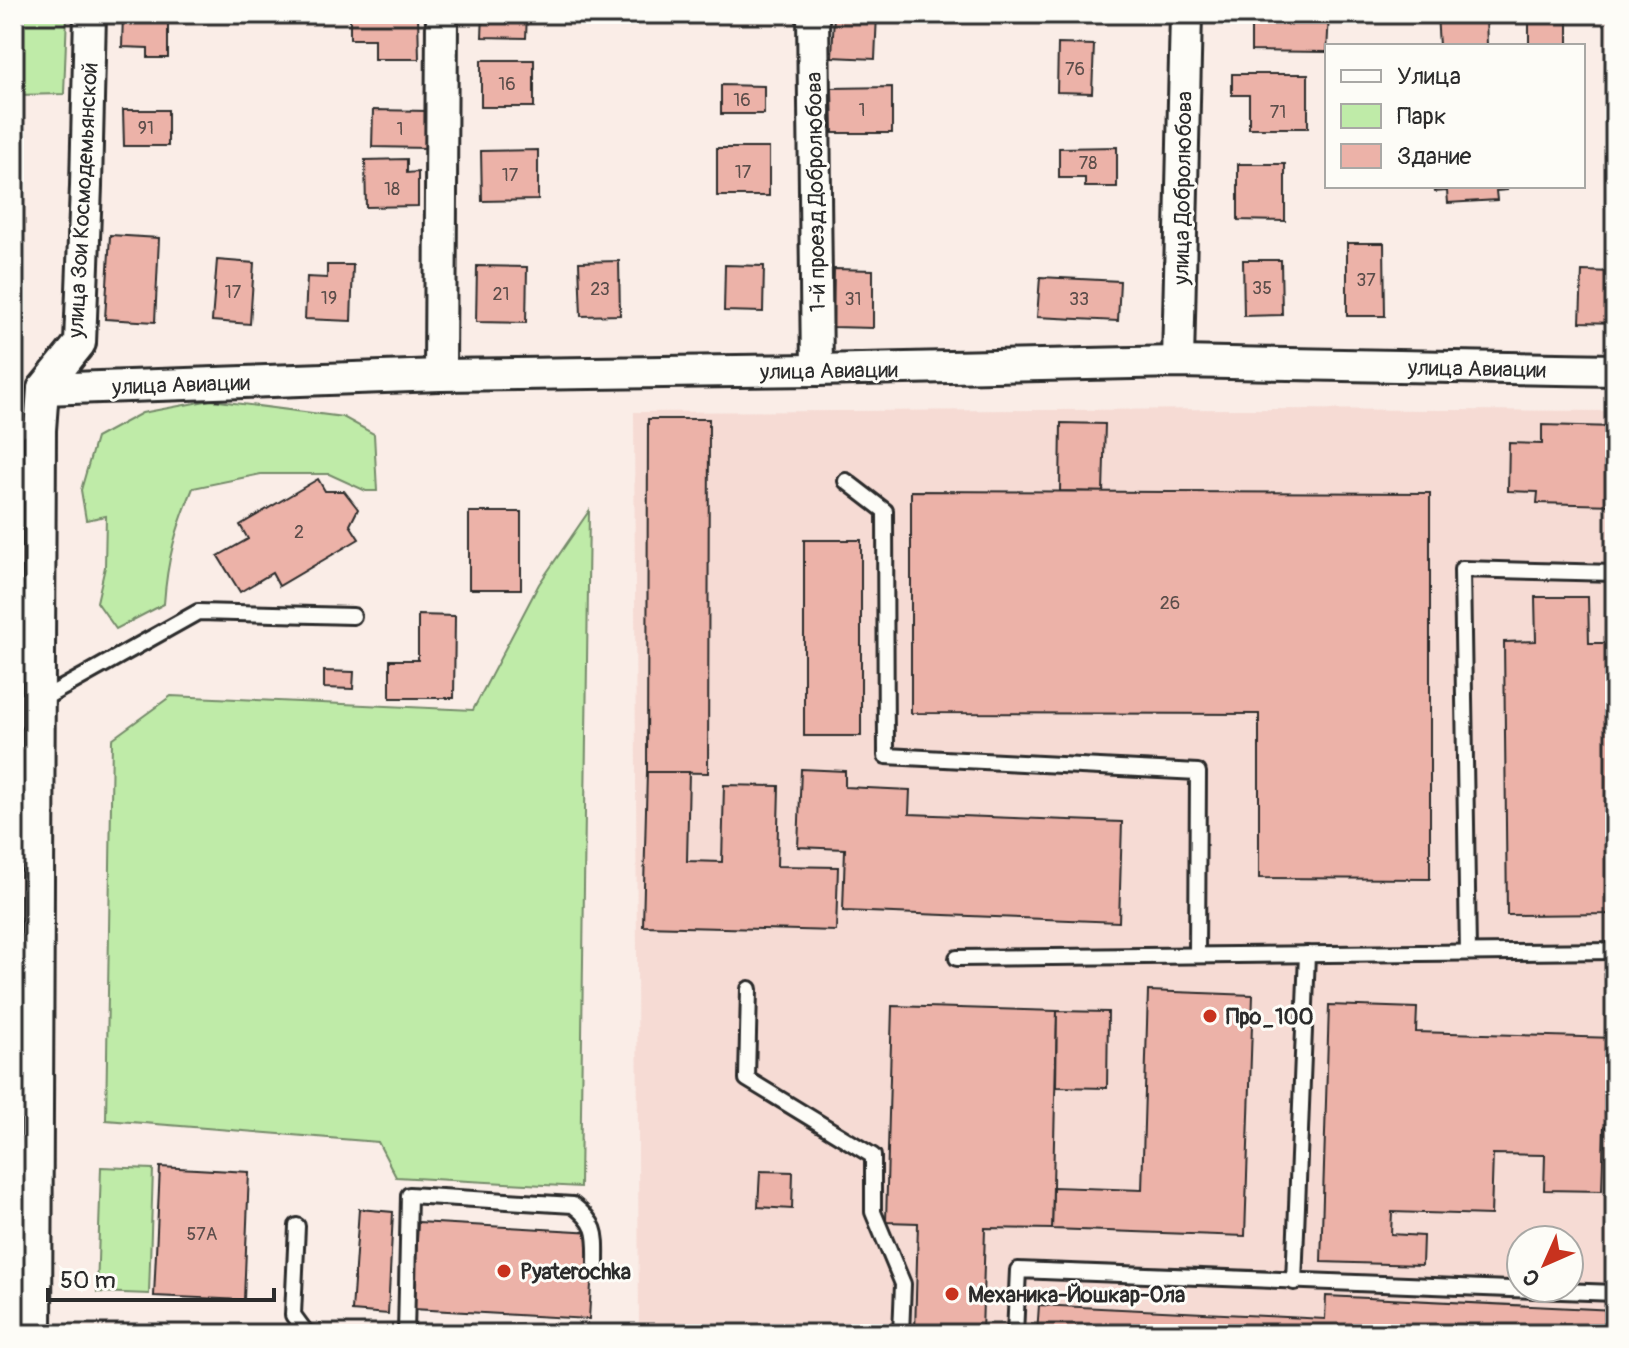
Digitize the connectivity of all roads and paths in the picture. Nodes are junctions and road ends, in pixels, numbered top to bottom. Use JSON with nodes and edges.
{"nodes":[{"id":1,"x":90,"y":14,"type":"edge"},
{"id":2,"x":442,"y":14,"type":"edge"},
{"id":3,"x":813,"y":14,"type":"edge"},
{"id":4,"x":1186,"y":14,"type":"edge"},
{"id":5,"x":1178,"y":362,"type":"junction"},
{"id":6,"x":817,"y":370,"type":"junction"},
{"id":7,"x":1615,"y":370,"type":"edge"},
{"id":8,"x":440,"y":375,"type":"junction"},
{"id":9,"x":43,"y":389,"type":"junction"},
{"id":10,"x":27,"y":429,"type":"edge"},
{"id":11,"x":846,"y":481,"type":"dead end"},
{"id":12,"x":1615,"y":573,"type":"edge"},
{"id":13,"x":353,"y":616,"type":"dead end"},
{"id":14,"x":39,"y":702,"type":"junction"},
{"id":15,"x":1615,"y":951,"type":"edge"},
{"id":16,"x":1468,"y":952,"type":"junction"},
{"id":17,"x":1307,"y":954,"type":"junction"},
{"id":18,"x":1197,"y":955,"type":"junction"},
{"id":19,"x":957,"y":958,"type":"dead end"},
{"id":20,"x":749,"y":989,"type":"dead end"},
{"id":21,"x":297,"y":1226,"type":"dead end"},
{"id":22,"x":596,"y":1266,"type":"dead end"},
{"id":23,"x":1294,"y":1282,"type":"junction"},
{"id":24,"x":1615,"y":1293,"type":"edge"},
{"id":25,"x":36,"y":1334,"type":"edge"},
{"id":26,"x":311,"y":1334,"type":"edge"},
{"id":27,"x":406,"y":1334,"type":"edge"},
{"id":28,"x":901,"y":1334,"type":"edge"},
{"id":29,"x":1015,"y":1334,"type":"edge"}],
"edges":[{"from":1,"to":9,"type":"street","name":"улица Зои Космодемьянской"},
{"from":2,"to":8,"type":"street"},
{"from":3,"to":6,"type":"street","name":"1-й проезд Добролюбова"},
{"from":4,"to":5,"type":"street","name":"улица Добролюбова"},
{"from":5,"to":6,"type":"street","name":"улица Авиации"},
{"from":5,"to":7,"type":"street","name":"улица Авиации"},
{"from":6,"to":8,"type":"street","name":"улица Авиации"},
{"from":8,"to":9,"type":"street","name":"улица Авиации"},
{"from":9,"to":10,"type":"street"},
{"from":10,"to":14,"type":"street"},
{"from":11,"to":18,"type":"lane"},
{"from":12,"to":16,"type":"lane"},
{"from":13,"to":14,"type":"lane"},
{"from":14,"to":25,"type":"street"},
{"from":15,"to":16,"type":"lane"},
{"from":16,"to":17,"type":"lane"},
{"from":17,"to":18,"type":"lane"},
{"from":17,"to":23,"type":"lane"},
{"from":18,"to":19,"type":"lane"},
{"from":20,"to":28,"type":"lane"},
{"from":21,"to":26,"type":"lane"},
{"from":22,"to":27,"type":"lane"},
{"from":23,"to":24,"type":"lane"},
{"from":23,"to":29,"type":"lane"}]}
